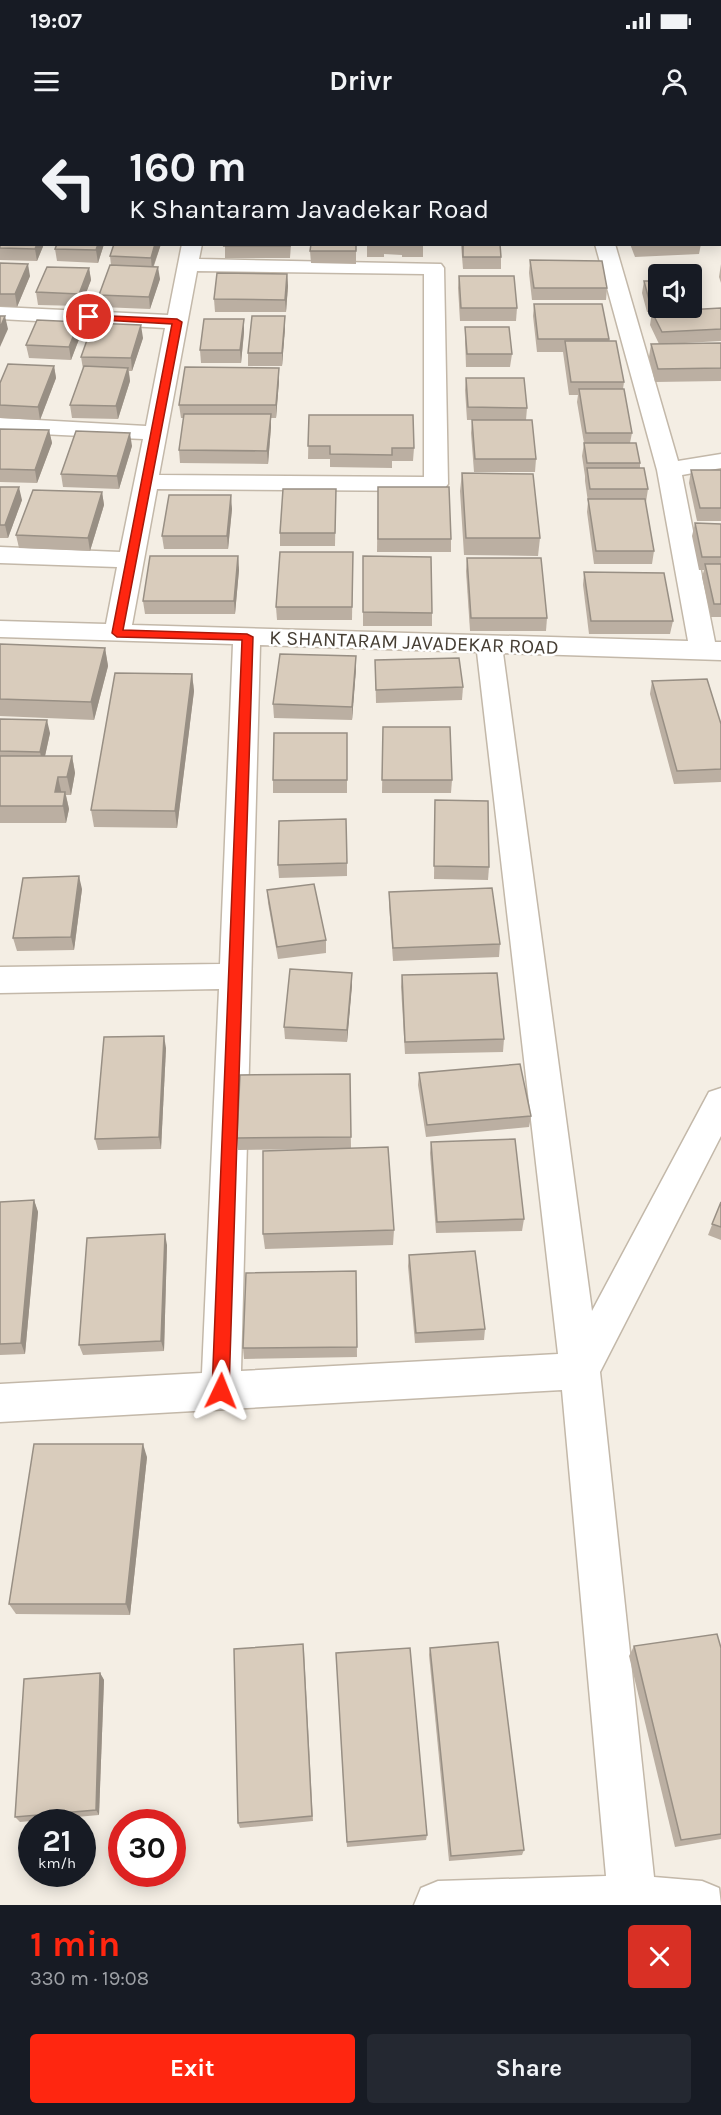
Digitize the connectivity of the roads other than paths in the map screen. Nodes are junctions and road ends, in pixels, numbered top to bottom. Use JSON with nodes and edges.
{"nodes":[{"id":1,"x":606,"y":246,"type":"edge"},
{"id":2,"x":190,"y":255,"type":"edge"},
{"id":3,"x":0,"y":313,"type":"edge"},
{"id":4,"x":177,"y":322,"type":"junction"},
{"id":5,"x":0,"y":425,"type":"edge"},
{"id":6,"x":155,"y":432,"type":"junction"},
{"id":7,"x":721,"y":461,"type":"edge"},
{"id":8,"x":669,"y":470,"type":"junction"},
{"id":9,"x":147,"y":482,"type":"junction"},
{"id":10,"x":0,"y":555,"type":"edge"},
{"id":11,"x":131,"y":560,"type":"junction"},
{"id":12,"x":0,"y":629,"type":"edge"},
{"id":13,"x":117,"y":633,"type":"junction"},
{"id":14,"x":247,"y":637,"type":"junction"},
{"id":15,"x":489,"y":644,"type":"junction"},
{"id":16,"x":712,"y":651,"type":"edge"},
{"id":17,"x":236,"y":976,"type":"junction"},
{"id":18,"x":0,"y":980,"type":"edge"},
{"id":19,"x":721,"y":1102,"type":"edge"},
{"id":20,"x":580,"y":1371,"type":"junction"},
{"id":21,"x":221,"y":1391,"type":"junction"},
{"id":22,"x":0,"y":1403,"type":"edge"},
{"id":23,"x":633,"y":1900,"type":"junction"},
{"id":24,"x":438,"y":1905,"type":"edge"},
{"id":25,"x":702,"y":1905,"type":"edge"}],
"edges":[{"from":1,"to":8,"type":"street"},
{"from":2,"to":4,"type":"street"},
{"from":2,"to":9,"type":"street"},
{"from":3,"to":4,"type":"street"},
{"from":4,"to":6,"type":"street"},
{"from":5,"to":6,"type":"street"},
{"from":6,"to":9,"type":"street"},
{"from":7,"to":8,"type":"street"},
{"from":8,"to":16,"type":"street"},
{"from":9,"to":11,"type":"street"},
{"from":10,"to":11,"type":"street"},
{"from":11,"to":13,"type":"street"},
{"from":12,"to":13,"type":"street","name":"K SHANTARAM JAVADEKAR ROAD"},
{"from":13,"to":14,"type":"street","name":"K SHANTARAM JAVADEKAR ROAD"},
{"from":14,"to":15,"type":"street","name":"K SHANTARAM JAVADEKAR ROAD"},
{"from":14,"to":17,"type":"street"},
{"from":15,"to":16,"type":"street","name":"K SHANTARAM JAVADEKAR ROAD"},
{"from":15,"to":20,"type":"street"},
{"from":17,"to":18,"type":"street"},
{"from":17,"to":21,"type":"street"},
{"from":19,"to":20,"type":"street"},
{"from":20,"to":21,"type":"street"},
{"from":20,"to":23,"type":"street"},
{"from":21,"to":22,"type":"street"},
{"from":23,"to":24,"type":"street"},
{"from":23,"to":25,"type":"street"}]}
